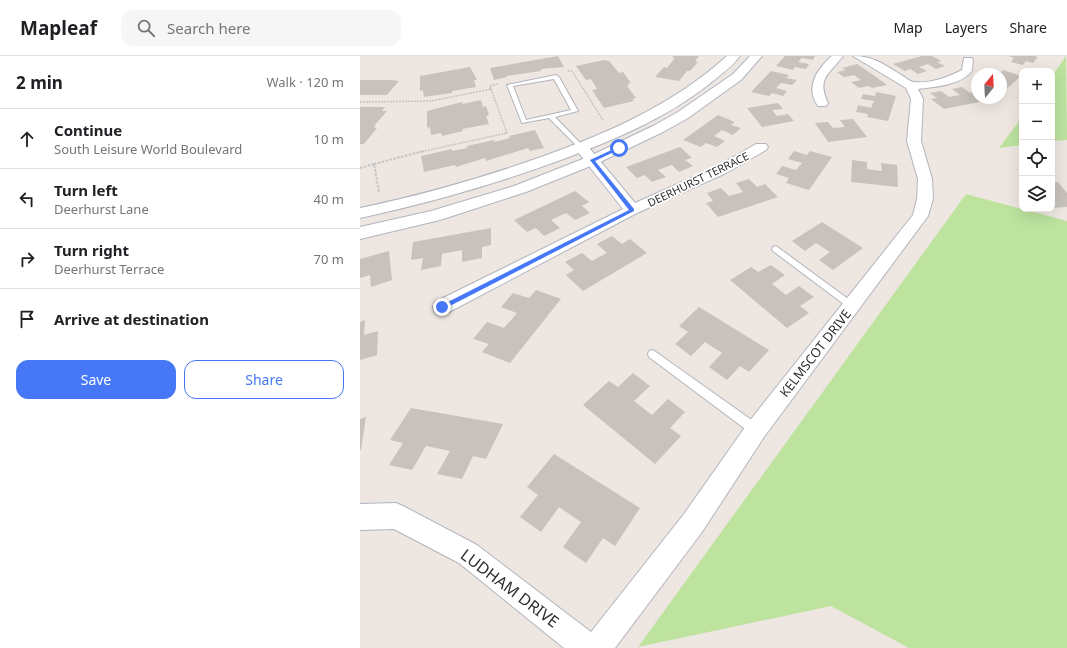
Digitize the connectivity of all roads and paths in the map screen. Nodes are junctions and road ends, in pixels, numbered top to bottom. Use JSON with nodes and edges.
{"nodes":[{"id":1,"x":734,"y":56,"type":"edge"},
{"id":2,"x":756,"y":56,"type":"edge"},
{"id":3,"x":838,"y":56,"type":"edge"},
{"id":4,"x":858,"y":56,"type":"edge"},
{"id":5,"x":968,"y":60,"type":"dead end"},
{"id":6,"x":910,"y":86,"type":"junction"},
{"id":7,"x":360,"y":102,"type":"edge"},
{"id":8,"x":822,"y":103,"type":"dead end"},
{"id":9,"x":550,"y":116,"type":"junction"},
{"id":10,"x":582,"y":147,"type":"junction"},
{"id":11,"x":762,"y":147,"type":"dead end"},
{"id":12,"x":593,"y":160,"type":"junction"},
{"id":13,"x":374,"y":164,"type":"junction"},
{"id":14,"x":360,"y":168,"type":"edge"},
{"id":15,"x":382,"y":208,"type":"junction"},
{"id":16,"x":632,"y":210,"type":"junction"},
{"id":17,"x":360,"y":212,"type":"edge"},
{"id":18,"x":360,"y":233,"type":"edge"},
{"id":19,"x":776,"y":249,"type":"dead end"},
{"id":20,"x":852,"y":306,"type":"junction"},
{"id":21,"x":442,"y":307,"type":"dead end"},
{"id":22,"x":653,"y":354,"type":"dead end"},
{"id":23,"x":756,"y":430,"type":"junction"},
{"id":24,"x":360,"y":516,"type":"edge"},
{"id":25,"x":588,"y":648,"type":"edge"},
{"id":26,"x":597,"y":648,"type":"edge"}],
"edges":[{"from":1,"to":10,"type":"street"},
{"from":2,"to":12,"type":"street"},
{"from":3,"to":8,"type":"street"},
{"from":4,"to":6,"type":"street"},
{"from":5,"to":6,"type":"street"},
{"from":6,"to":20,"type":"street","name":"KELMSCOT DRIVE"},
{"from":7,"to":13,"type":"path"},
{"from":9,"to":9,"type":"lane"},
{"from":9,"to":10,"type":"lane"},
{"from":10,"to":12,"type":"street"},
{"from":10,"to":15,"type":"street"},
{"from":11,"to":16,"type":"street","name":"DEERHURST TERRACE"},
{"from":12,"to":16,"type":"street"},
{"from":12,"to":18,"type":"street"},
{"from":13,"to":14,"type":"path"},
{"from":13,"to":15,"type":"path"},
{"from":15,"to":17,"type":"street"},
{"from":16,"to":21,"type":"street","name":"DEERHURST TERRACE"},
{"from":19,"to":20,"type":"lane"},
{"from":20,"to":23,"type":"street","name":"KELMSCOT DRIVE"},
{"from":22,"to":23,"type":"lane"},
{"from":23,"to":26,"type":"street","name":"KELMSCOT DRIVE"},
{"from":24,"to":25,"type":"street","name":"LUDHAM DRIVE"}]}
